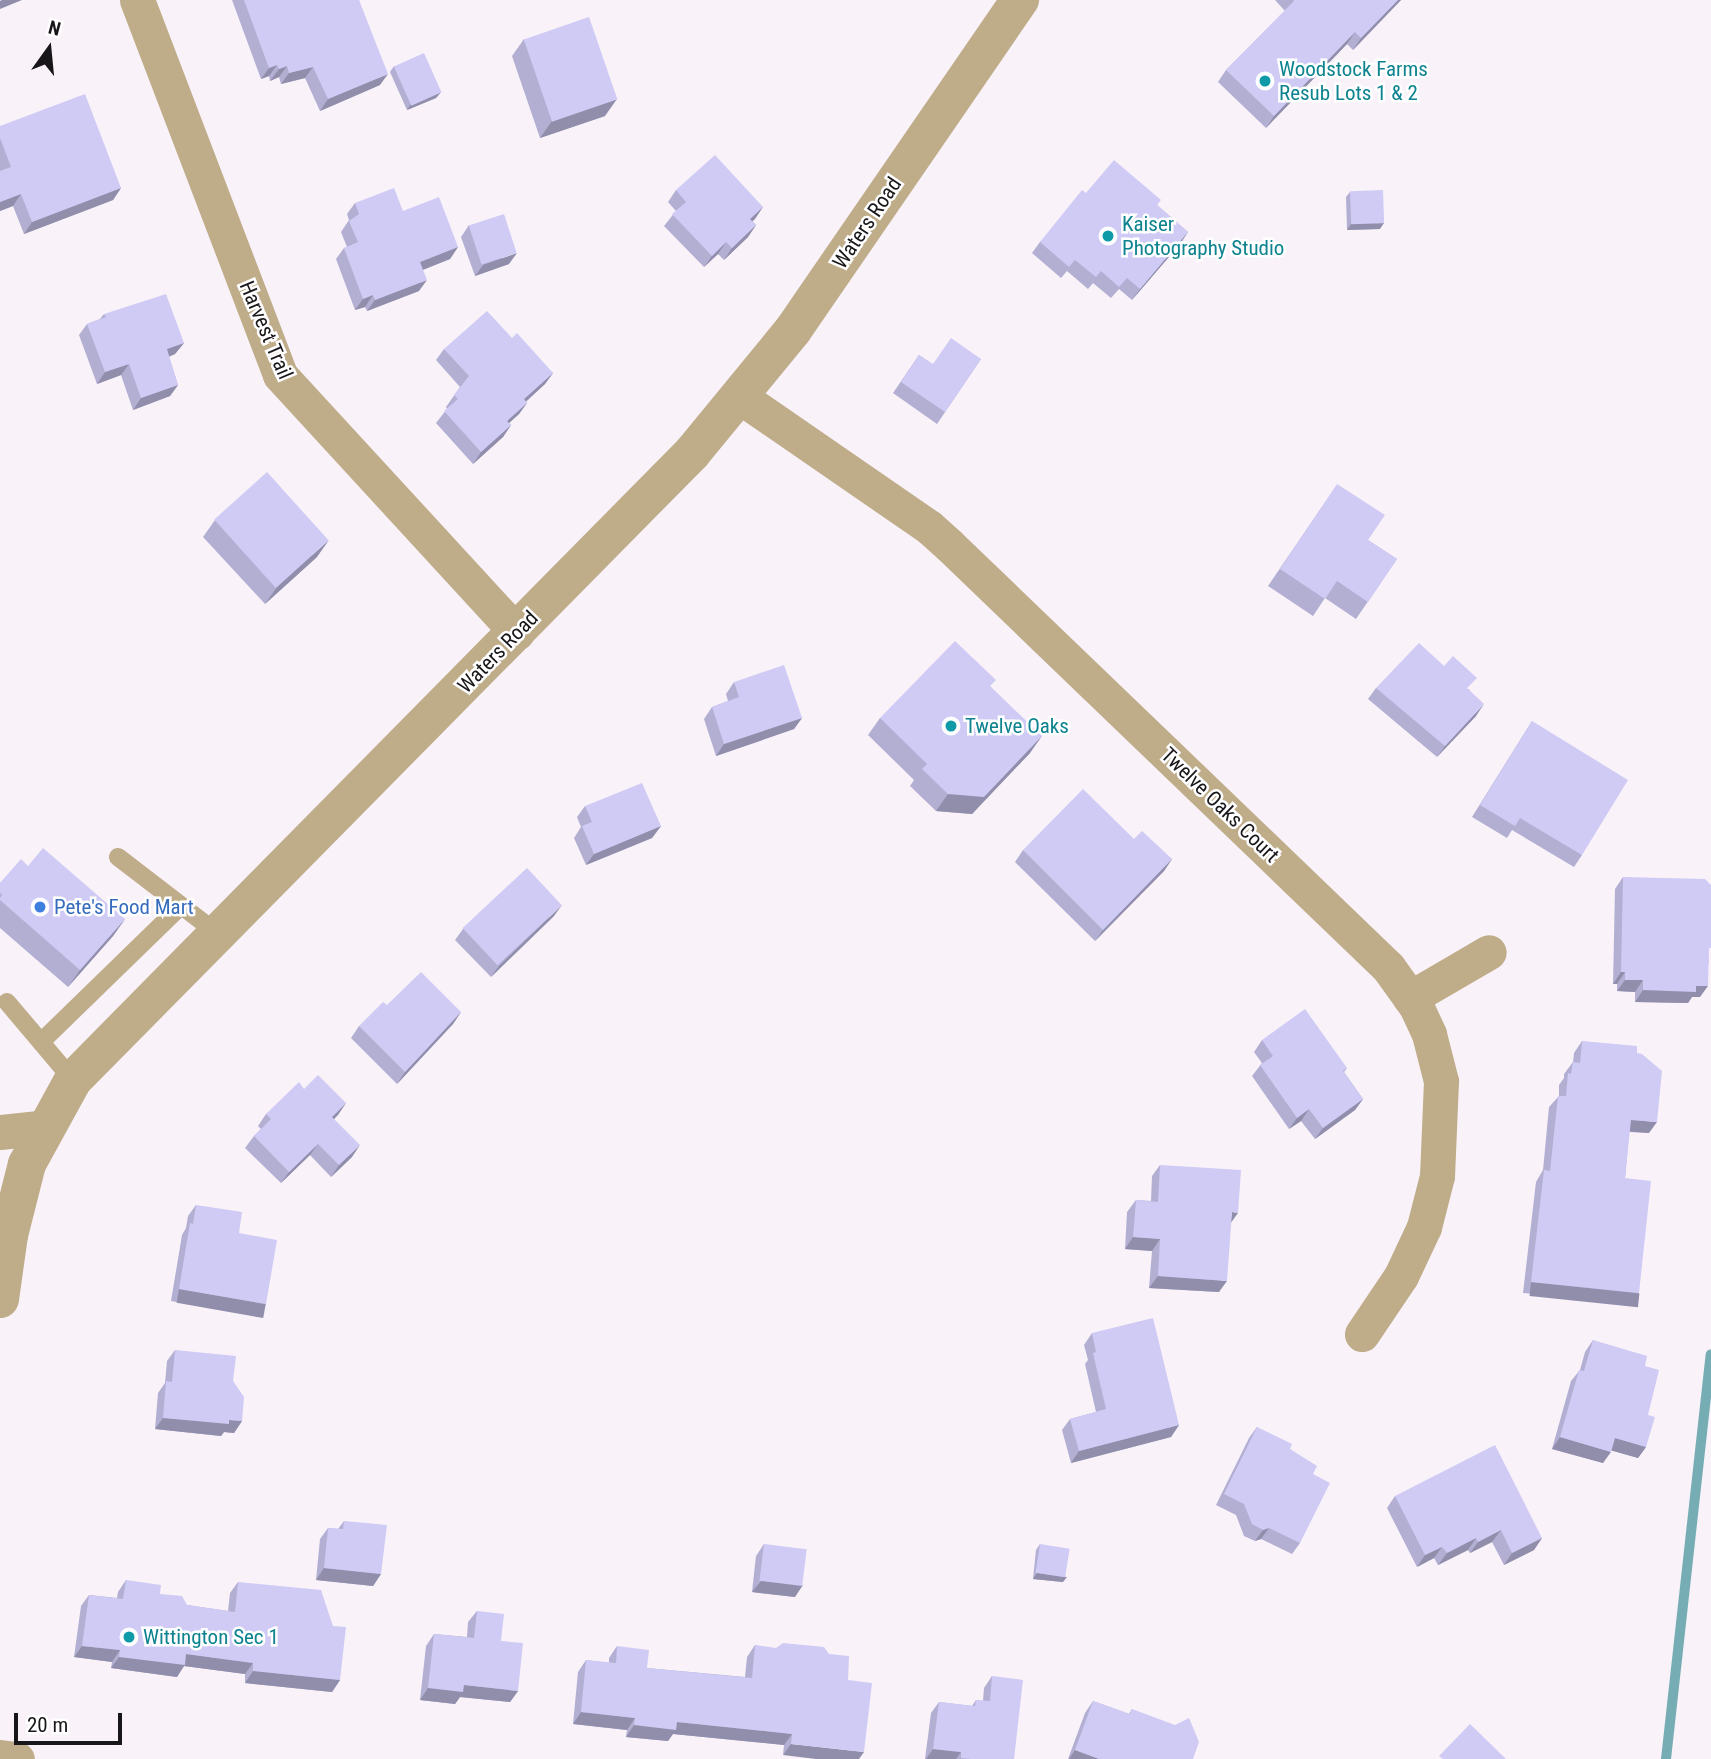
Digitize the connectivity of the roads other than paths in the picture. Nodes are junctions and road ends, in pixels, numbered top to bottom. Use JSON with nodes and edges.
{"nodes":[{"id":1,"x":137,"y":0,"type":"edge"},
{"id":2,"x":1020,"y":0,"type":"edge"},
{"id":3,"x":739,"y":396,"type":"junction"},
{"id":4,"x":517,"y":633,"type":"junction"},
{"id":5,"x":118,"y":858,"type":"dead end"},
{"id":6,"x":181,"y":906,"type":"junction"},
{"id":7,"x":217,"y":933,"type":"junction"},
{"id":8,"x":1489,"y":952,"type":"dead end"},
{"id":9,"x":1409,"y":998,"type":"junction"},
{"id":10,"x":8,"y":1002,"type":"dead end"},
{"id":11,"x":41,"y":1042,"type":"junction"},
{"id":12,"x":73,"y":1080,"type":"junction"},
{"id":13,"x":46,"y":1126,"type":"junction"},
{"id":14,"x":0,"y":1132,"type":"edge"},
{"id":15,"x":0,"y":1300,"type":"edge"},
{"id":16,"x":1362,"y":1334,"type":"dead end"},
{"id":17,"x":0,"y":1757,"type":"edge"},
{"id":18,"x":17,"y":1759,"type":"edge"}],
"edges":[{"from":1,"to":4,"type":"street","name":"Harvest Trail"},
{"from":2,"to":3,"type":"street","name":"Waters Road"},
{"from":3,"to":4,"type":"street","name":"Waters Road"},
{"from":3,"to":9,"type":"street","name":"Twelve Oaks Court"},
{"from":4,"to":7,"type":"street","name":"Waters Road"},
{"from":5,"to":6,"type":"lane"},
{"from":6,"to":7,"type":"lane"},
{"from":6,"to":11,"type":"lane"},
{"from":7,"to":12,"type":"street","name":"Waters Road"},
{"from":8,"to":9,"type":"street"},
{"from":9,"to":16,"type":"street","name":"Twelve Oaks Court"},
{"from":10,"to":11,"type":"lane"},
{"from":11,"to":12,"type":"lane"},
{"from":12,"to":13,"type":"street","name":"Waters Road"},
{"from":13,"to":14,"type":"street"},
{"from":13,"to":15,"type":"street","name":"Waters Road"},
{"from":17,"to":18,"type":"street"}]}
